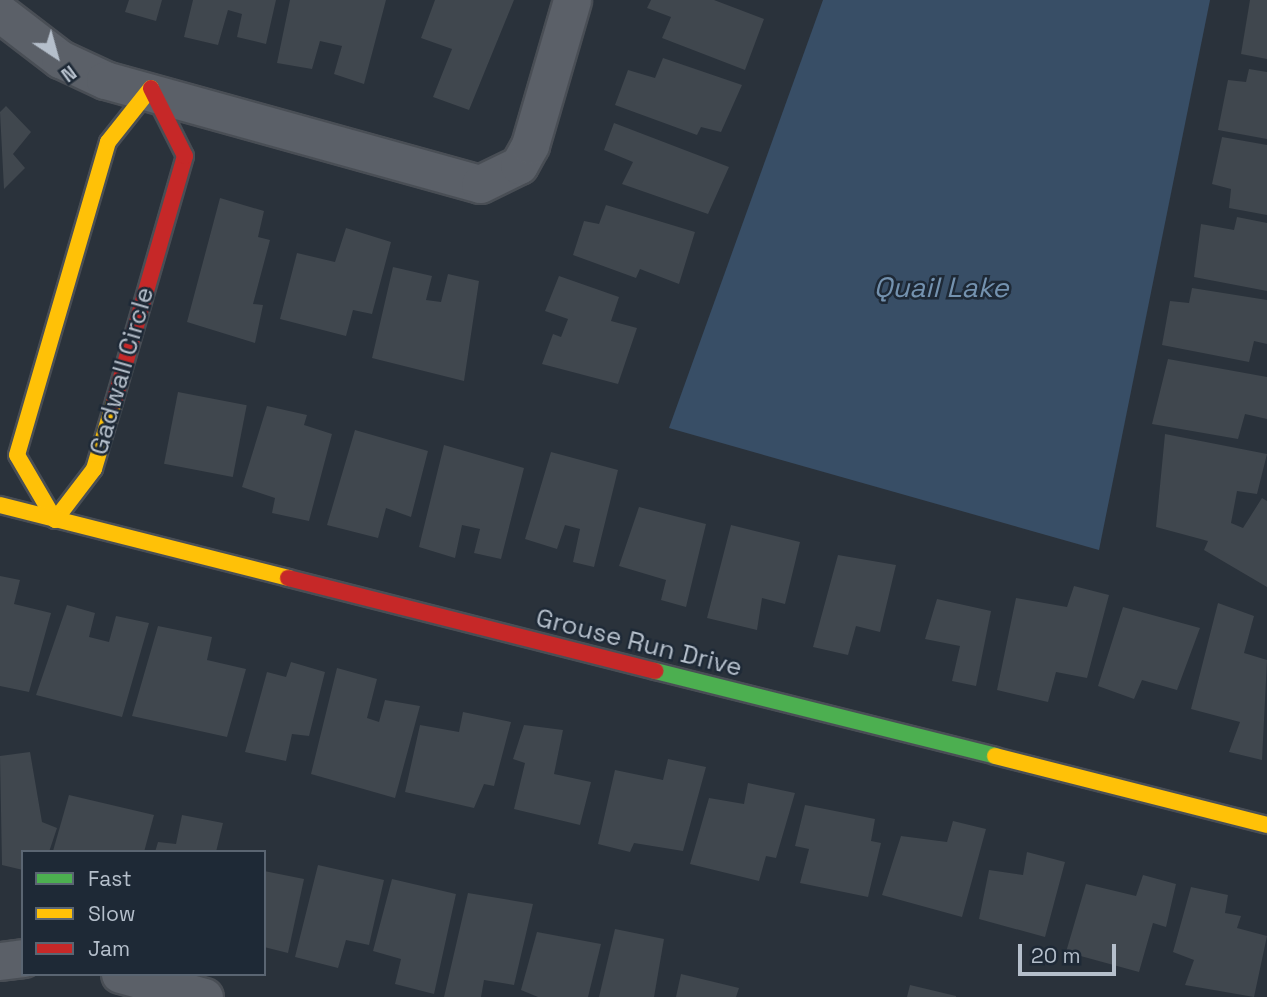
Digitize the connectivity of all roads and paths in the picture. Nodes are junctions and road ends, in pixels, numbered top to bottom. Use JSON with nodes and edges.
{"nodes":[{"id":1,"x":572,"y":0,"type":"edge"},
{"id":2,"x":0,"y":13,"type":"edge"},
{"id":3,"x":151,"y":88,"type":"junction"},
{"id":4,"x":0,"y":505,"type":"edge"},
{"id":5,"x":55,"y":520,"type":"junction"},
{"id":6,"x":1267,"y":825,"type":"edge"},
{"id":7,"x":21,"y":958,"type":"edge"},
{"id":8,"x":0,"y":961,"type":"edge"},
{"id":9,"x":125,"y":976,"type":"edge"},
{"id":10,"x":167,"y":992,"type":"edge"},
{"id":11,"x":204,"y":997,"type":"edge"}],
"edges":[{"from":1,"to":3,"type":"street"},
{"from":2,"to":3,"type":"street"},
{"from":3,"to":5,"type":"street","name":"Gadwall Circle"},
{"from":3,"to":5,"type":"street"},
{"from":4,"to":5,"type":"street","name":"Grouse Run Drive"},
{"from":5,"to":6,"type":"street","name":"Grouse Run Drive"},
{"from":7,"to":8,"type":"street"},
{"from":9,"to":10,"type":"street"},
{"from":10,"to":11,"type":"street"}]}
